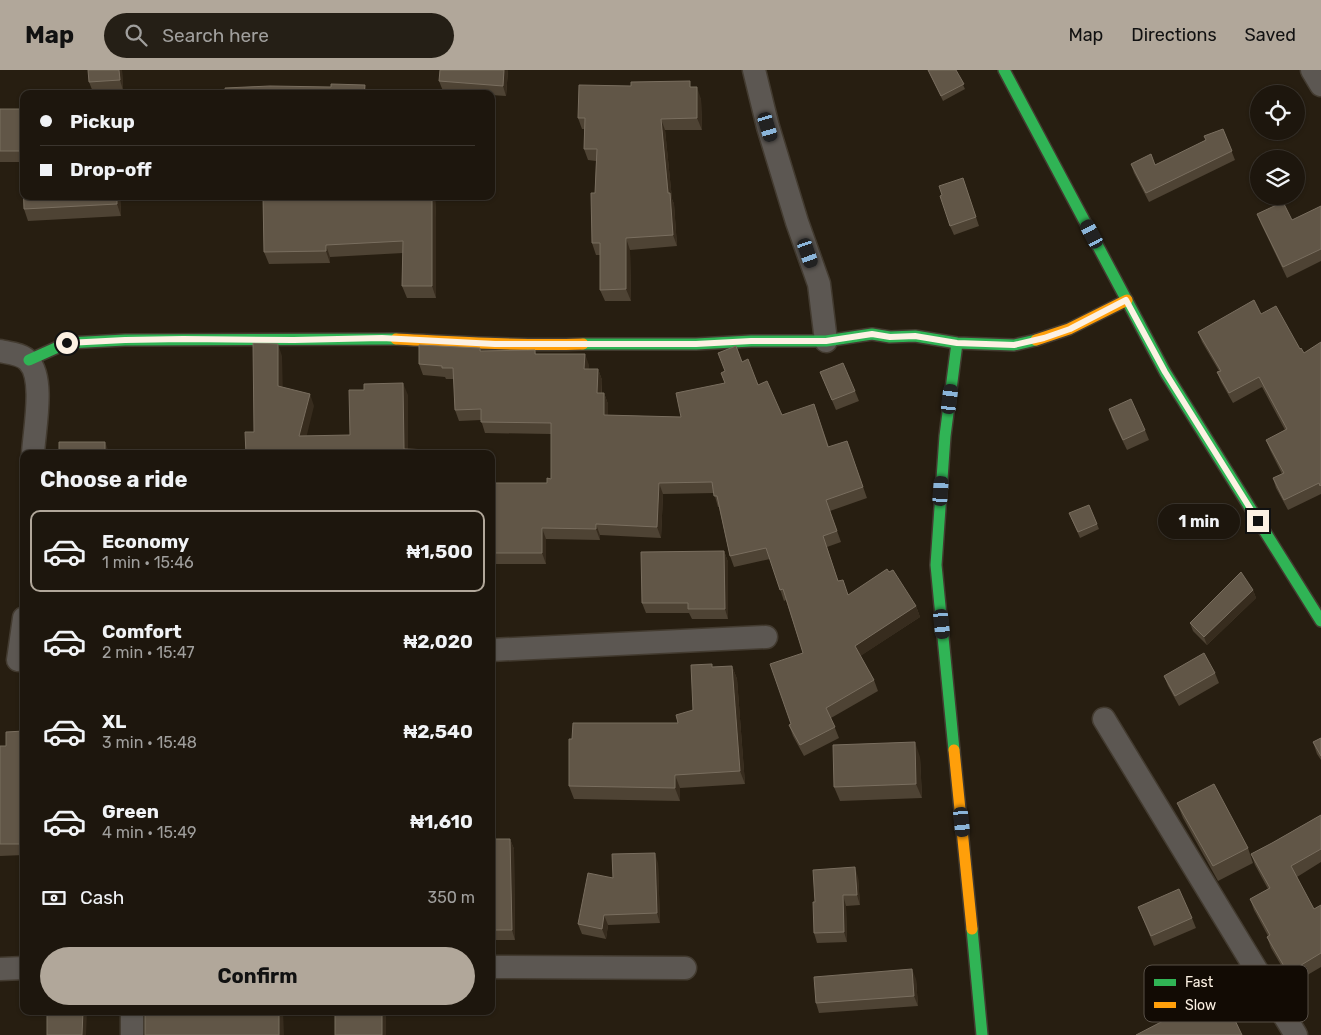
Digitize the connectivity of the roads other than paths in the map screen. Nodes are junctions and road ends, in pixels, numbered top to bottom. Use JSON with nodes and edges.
{"nodes":[{"id":1,"x":754,"y":70,"type":"edge"},
{"id":2,"x":1004,"y":70,"type":"edge"},
{"id":3,"x":1312,"y":70,"type":"edge"},
{"id":4,"x":1321,"y":85,"type":"edge"},
{"id":5,"x":1126,"y":300,"type":"junction"},
{"id":6,"x":826,"y":341,"type":"junction"},
{"id":7,"x":957,"y":343,"type":"junction"},
{"id":8,"x":0,"y":351,"type":"edge"},
{"id":9,"x":29,"y":360,"type":"junction"},
{"id":10,"x":32,"y":450,"type":"edge"},
{"id":11,"x":1321,"y":621,"type":"edge"},
{"id":12,"x":20,"y":635,"type":"edge"},
{"id":13,"x":766,"y":637,"type":"dead end"},
{"id":14,"x":495,"y":650,"type":"edge"},
{"id":15,"x":14,"y":661,"type":"edge"},
{"id":16,"x":1104,"y":719,"type":"dead end"},
{"id":17,"x":1253,"y":965,"type":"edge"},
{"id":18,"x":495,"y":967,"type":"edge"},
{"id":19,"x":20,"y":968,"type":"edge"},
{"id":20,"x":685,"y":968,"type":"dead end"},
{"id":21,"x":0,"y":969,"type":"edge"},
{"id":22,"x":132,"y":1015,"type":"edge"},
{"id":23,"x":1288,"y":1022,"type":"edge"},
{"id":24,"x":132,"y":1035,"type":"edge"},
{"id":25,"x":982,"y":1035,"type":"edge"},
{"id":26,"x":1296,"y":1035,"type":"edge"}],
"edges":[{"from":1,"to":6,"type":"street"},
{"from":2,"to":5,"type":"street"},
{"from":3,"to":4,"type":"street"},
{"from":5,"to":7,"type":"street"},
{"from":5,"to":11,"type":"street"},
{"from":6,"to":7,"type":"street"},
{"from":6,"to":9,"type":"street"},
{"from":7,"to":25,"type":"street"},
{"from":8,"to":9,"type":"street"},
{"from":9,"to":10,"type":"street"},
{"from":12,"to":15,"type":"street"},
{"from":13,"to":14,"type":"street"},
{"from":16,"to":17,"type":"street"},
{"from":18,"to":20,"type":"street"},
{"from":19,"to":21,"type":"street"},
{"from":22,"to":24,"type":"street"},
{"from":23,"to":26,"type":"street"}]}
